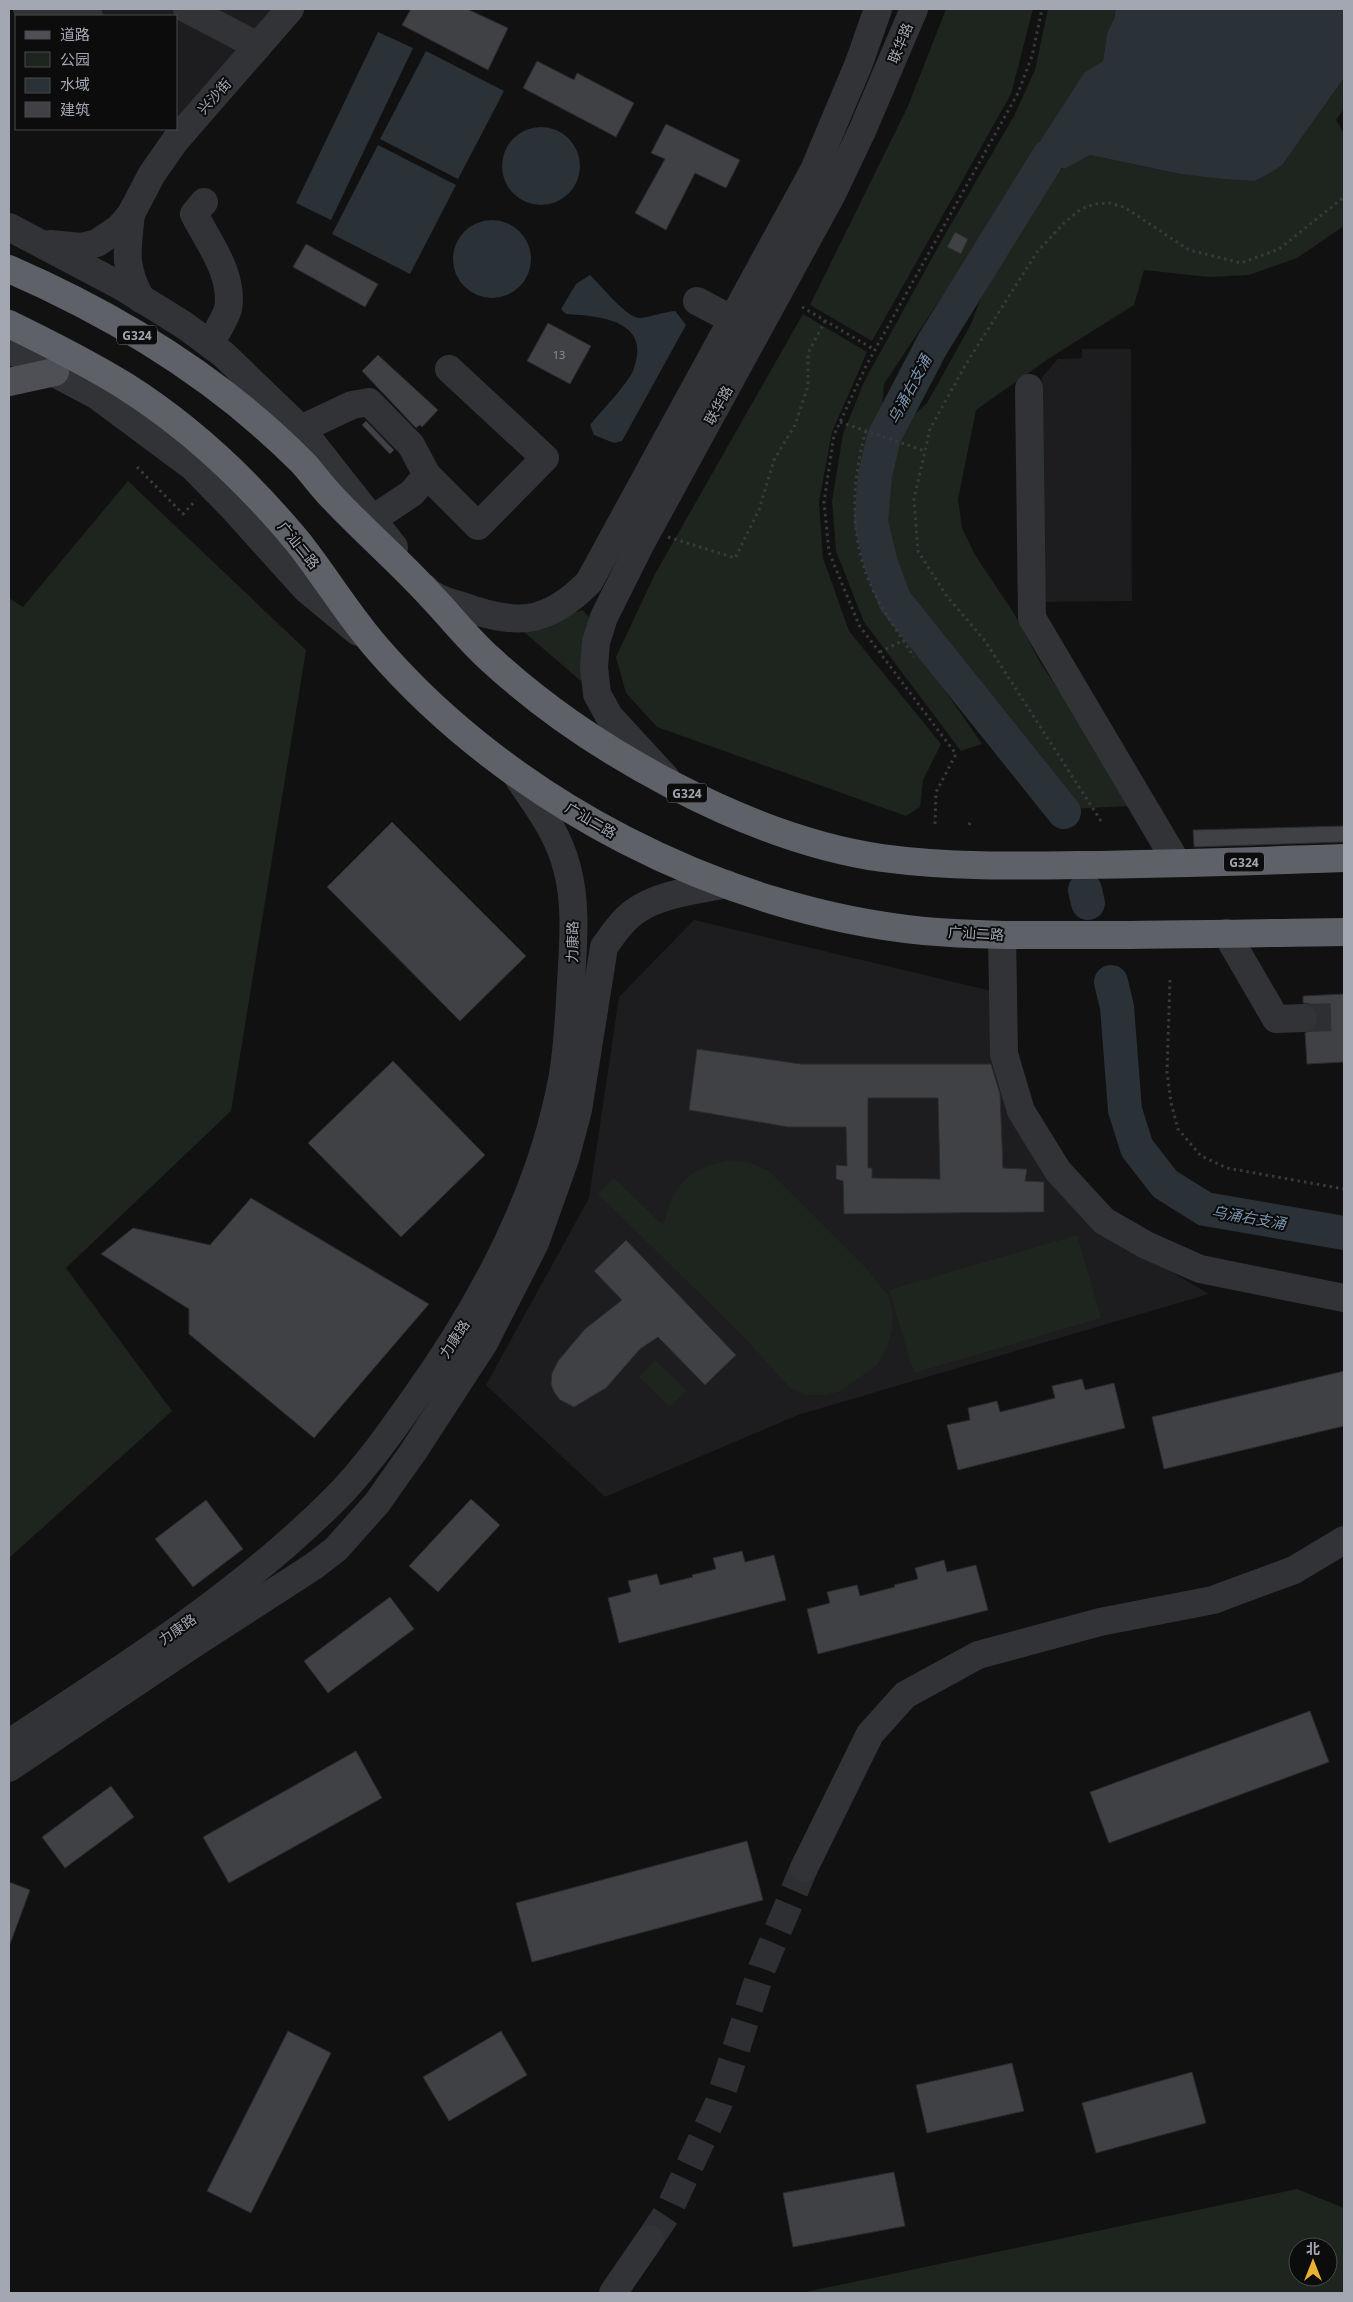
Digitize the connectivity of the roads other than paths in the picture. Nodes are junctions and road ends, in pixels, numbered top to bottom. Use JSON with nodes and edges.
{"nodes":[{"id":1,"x":187,"y":9,"type":"edge"},
{"id":2,"x":290,"y":9,"type":"edge"},
{"id":3,"x":878,"y":9,"type":"edge"},
{"id":4,"x":914,"y":9,"type":"edge"},
{"id":5,"x":258,"y":46,"type":"junction"},
{"id":6,"x":181,"y":124,"type":"edge"},
{"id":7,"x":178,"y":130,"type":"edge"},
{"id":8,"x":204,"y":202,"type":"dead end"},
{"id":9,"x":131,"y":214,"type":"junction"},
{"id":10,"x":9,"y":227,"type":"edge"},
{"id":11,"x":42,"y":243,"type":"junction"},
{"id":12,"x":9,"y":270,"type":"edge"},
{"id":13,"x":140,"y":298,"type":"junction"},
{"id":14,"x":697,"y":301,"type":"dead end"},
{"id":15,"x":733,"y":320,"type":"junction"},
{"id":16,"x":9,"y":324,"type":"edge"},
{"id":17,"x":218,"y":330,"type":"dead end"},
{"id":18,"x":9,"y":349,"type":"edge"},
{"id":19,"x":449,"y":369,"type":"dead end"},
{"id":20,"x":55,"y":372,"type":"junction"},
{"id":21,"x":9,"y":382,"type":"edge"},
{"id":22,"x":1029,"y":388,"type":"dead end"},
{"id":23,"x":301,"y":429,"type":"junction"},
{"id":24,"x":427,"y":474,"type":"junction"},
{"id":25,"x":373,"y":519,"type":"junction"},
{"id":26,"x":430,"y":595,"type":"junction"},
{"id":27,"x":377,"y":648,"type":"junction"},
{"id":28,"x":512,"y":769,"type":"junction"},
{"id":29,"x":676,"y":788,"type":"junction"},
{"id":30,"x":1344,"y":858,"type":"edge"},
{"id":31,"x":1177,"y":863,"type":"junction"},
{"id":32,"x":727,"y":884,"type":"junction"},
{"id":33,"x":1344,"y":932,"type":"edge"},
{"id":34,"x":1226,"y":933,"type":"junction"},
{"id":35,"x":1002,"y":935,"type":"junction"},
{"id":36,"x":1303,"y":1018,"type":"tunnel mouth"},
{"id":37,"x":1344,"y":1298,"type":"edge"},
{"id":38,"x":1344,"y":1540,"type":"edge"},
{"id":39,"x":9,"y":1743,"type":"edge"},
{"id":40,"x":9,"y":1768,"type":"edge"},
{"id":41,"x":804,"y":1868,"type":"tunnel mouth"},
{"id":42,"x":650,"y":2238,"type":"tunnel mouth"},
{"id":43,"x":613,"y":2293,"type":"edge"}],
"edges":[{"from":1,"to":5,"type":"street"},
{"from":2,"to":5,"type":"street","name":"兴沙街"},
{"from":3,"to":15,"type":"street","name":"联华路"},
{"from":4,"to":29,"type":"street","name":"联华路"},
{"from":5,"to":6,"type":"street","name":"兴沙街"},
{"from":7,"to":9,"type":"street","name":"兴沙街"},
{"from":8,"to":17,"type":"street"},
{"from":9,"to":11,"type":"street"},
{"from":9,"to":13,"type":"street"},
{"from":10,"to":11,"type":"street"},
{"from":11,"to":13,"type":"street"},
{"from":12,"to":26,"type":"highway","number":"G324"},
{"from":13,"to":23,"type":"street"},
{"from":14,"to":15,"type":"street"},
{"from":15,"to":26,"type":"street","name":"联华路"},
{"from":16,"to":27,"type":"highway","name":"广汕二路"},
{"from":18,"to":20,"type":"street"},
{"from":19,"to":24,"type":"street"},
{"from":20,"to":21,"type":"main road"},
{"from":20,"to":27,"type":"street"},
{"from":22,"to":31,"type":"street"},
{"from":23,"to":24,"type":"street"},
{"from":23,"to":25,"type":"street"},
{"from":24,"to":25,"type":"street"},
{"from":25,"to":26,"type":"street"},
{"from":26,"to":29,"type":"highway","number":"G324"},
{"from":27,"to":28,"type":"highway","name":"广汕二路"},
{"from":28,"to":32,"type":"highway","name":"广汕二路"},
{"from":28,"to":39,"type":"street","name":"力康路"},
{"from":29,"to":31,"type":"highway","number":"G324"},
{"from":30,"to":31,"type":"highway","number":"G324"},
{"from":32,"to":35,"type":"highway","name":"广汕二路"},
{"from":32,"to":40,"type":"street","name":"力康路"},
{"from":33,"to":34,"type":"highway","name":"广汕二路"},
{"from":34,"to":35,"type":"highway","name":"广汕二路"},
{"from":34,"to":36,"type":"street"},
{"from":35,"to":37,"type":"street"},
{"from":38,"to":41,"type":"street"},
{"from":42,"to":43,"type":"street"}]}
